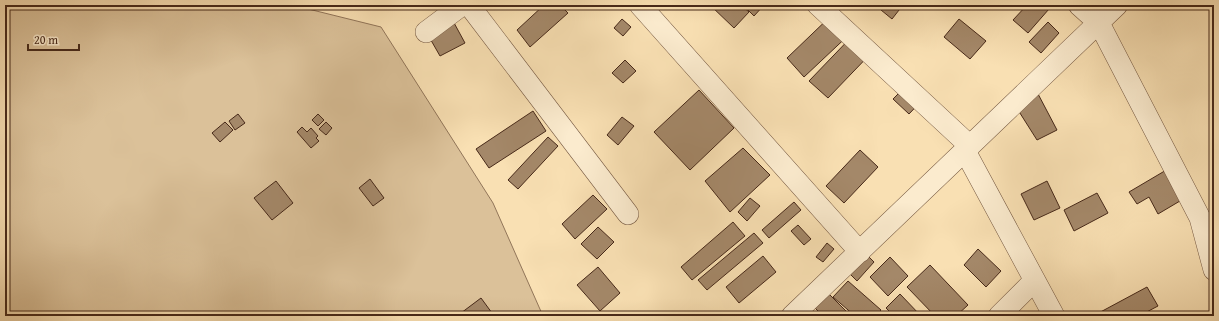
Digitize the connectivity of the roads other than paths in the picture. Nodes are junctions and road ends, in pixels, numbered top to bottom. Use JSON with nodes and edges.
{"nodes":[{"id":1,"x":462,"y":5,"type":"edge"},
{"id":2,"x":469,"y":5,"type":"edge"},
{"id":3,"x":640,"y":5,"type":"edge"},
{"id":4,"x":818,"y":5,"type":"edge"},
{"id":5,"x":1079,"y":5,"type":"edge"},
{"id":6,"x":1117,"y":5,"type":"edge"},
{"id":7,"x":1099,"y":23,"type":"junction"},
{"id":8,"x":426,"y":32,"type":"dead end"},
{"id":9,"x":967,"y":149,"type":"junction"},
{"id":10,"x":628,"y":214,"type":"dead end"},
{"id":11,"x":860,"y":252,"type":"junction"},
{"id":12,"x":1214,"y":270,"type":"edge"},
{"id":13,"x":1034,"y":281,"type":"junction"},
{"id":14,"x":792,"y":316,"type":"edge"},
{"id":15,"x":999,"y":316,"type":"edge"},
{"id":16,"x":1054,"y":316,"type":"edge"}],
"edges":[{"from":1,"to":8,"type":"street"},
{"from":2,"to":10,"type":"street"},
{"from":3,"to":11,"type":"street"},
{"from":4,"to":9,"type":"street"},
{"from":5,"to":7,"type":"street"},
{"from":6,"to":7,"type":"street"},
{"from":7,"to":9,"type":"street"},
{"from":7,"to":12,"type":"street"},
{"from":9,"to":11,"type":"street"},
{"from":9,"to":13,"type":"street"},
{"from":11,"to":14,"type":"street"},
{"from":13,"to":15,"type":"street"},
{"from":13,"to":16,"type":"street"}]}
